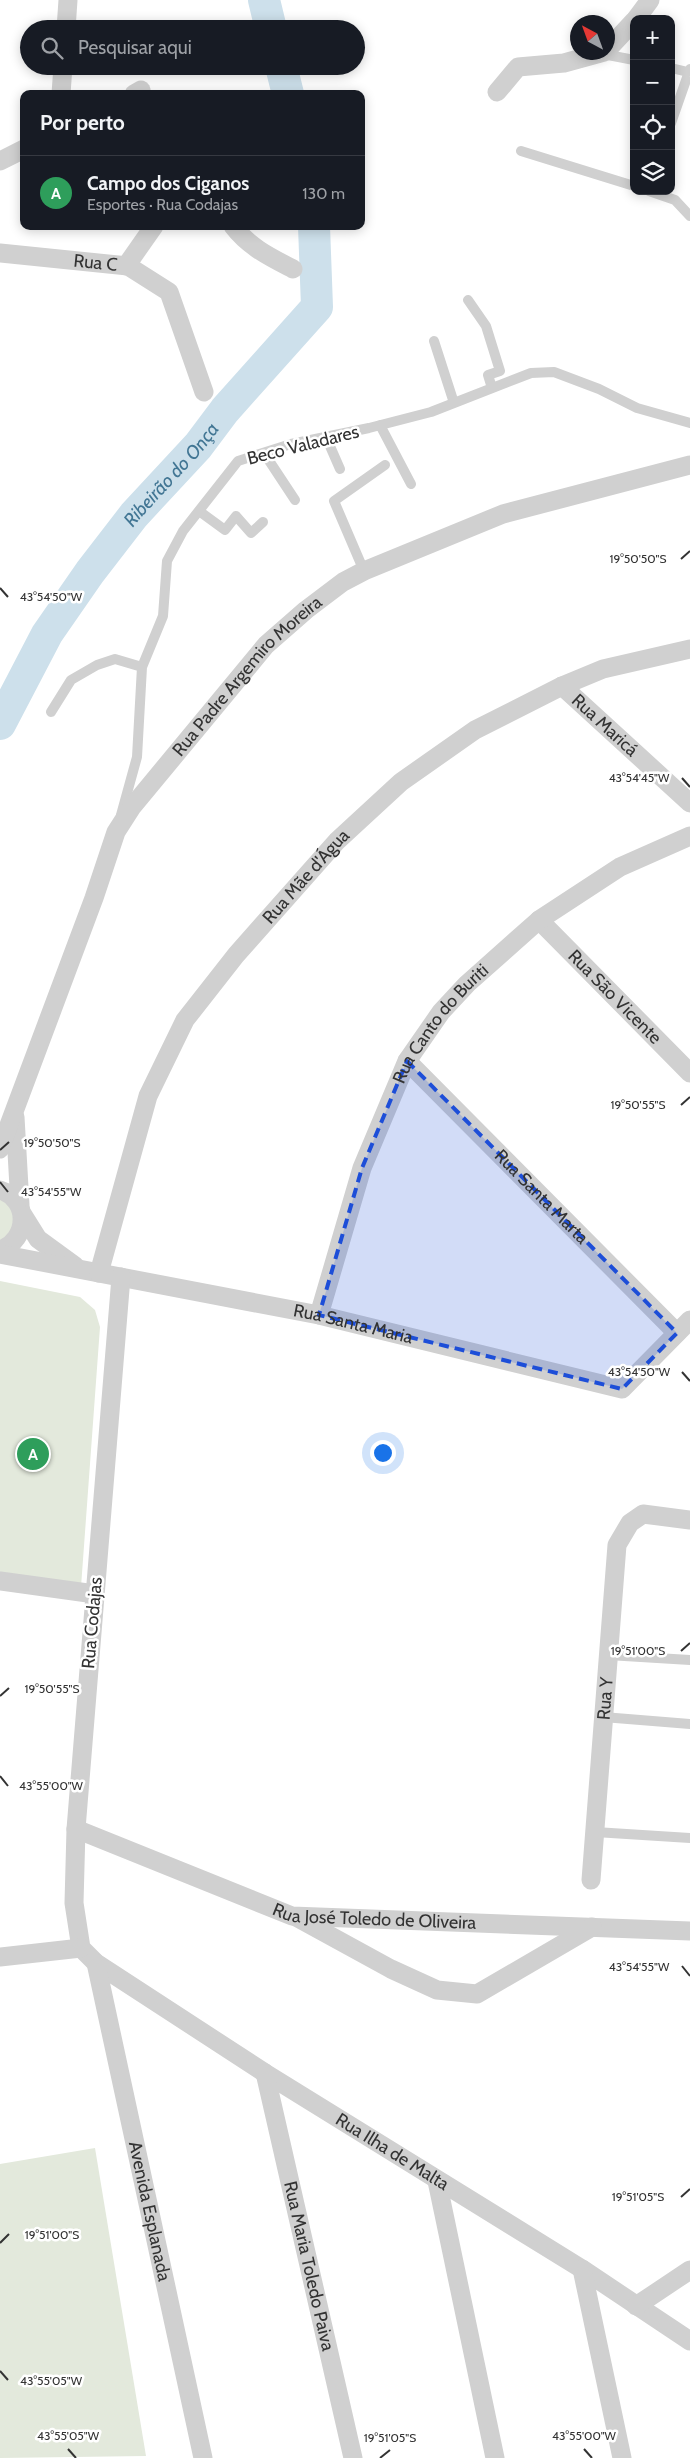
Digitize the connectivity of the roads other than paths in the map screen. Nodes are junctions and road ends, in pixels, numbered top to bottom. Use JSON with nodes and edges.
{"nodes":[{"id":1,"x":68,"y":0,"type":"edge"},
{"id":2,"x":650,"y":0,"type":"edge"},
{"id":3,"x":639,"y":15,"type":"edge"},
{"id":4,"x":67,"y":20,"type":"edge"},
{"id":5,"x":630,"y":25,"type":"edge"},
{"id":6,"x":615,"y":41,"type":"edge"},
{"id":7,"x":615,"y":55,"type":"edge"},
{"id":8,"x":630,"y":59,"type":"edge"},
{"id":9,"x":575,"y":60,"type":"edge"},
{"id":10,"x":675,"y":68,"type":"edge"},
{"id":11,"x":689,"y":70,"type":"edge"},
{"id":12,"x":62,"y":75,"type":"edge"},
{"id":13,"x":61,"y":90,"type":"edge"},
{"id":14,"x":496,"y":92,"type":"dead end"},
{"id":15,"x":675,"y":112,"type":"edge"},
{"id":16,"x":20,"y":151,"type":"edge"},
{"id":17,"x":521,"y":151,"type":"dead end"},
{"id":18,"x":0,"y":161,"type":"edge"},
{"id":19,"x":630,"y":185,"type":"edge"},
{"id":20,"x":661,"y":195,"type":"edge"},
{"id":21,"x":690,"y":216,"type":"edge"},
{"id":22,"x":151,"y":230,"type":"edge"},
{"id":23,"x":236,"y":230,"type":"edge"},
{"id":24,"x":0,"y":253,"type":"edge"},
{"id":25,"x":126,"y":266,"type":"junction"},
{"id":26,"x":293,"y":269,"type":"dead end"},
{"id":27,"x":468,"y":300,"type":"dead end"},
{"id":28,"x":434,"y":341,"type":"dead end"},
{"id":29,"x":492,"y":388,"type":"junction"},
{"id":30,"x":204,"y":392,"type":"dead end"},
{"id":31,"x":454,"y":403,"type":"junction"},
{"id":32,"x":690,"y":424,"type":"edge"},
{"id":33,"x":380,"y":425,"type":"junction"},
{"id":34,"x":326,"y":437,"type":"junction"},
{"id":35,"x":264,"y":453,"type":"junction"},
{"id":36,"x":386,"y":465,"type":"dead end"},
{"id":37,"x":690,"y":465,"type":"edge"},
{"id":38,"x":340,"y":469,"type":"dead end"},
{"id":39,"x":411,"y":484,"type":"dead end"},
{"id":40,"x":295,"y":500,"type":"dead end"},
{"id":41,"x":199,"y":511,"type":"junction"},
{"id":42,"x":263,"y":522,"type":"dead end"},
{"id":43,"x":364,"y":571,"type":"junction"},
{"id":44,"x":690,"y":650,"type":"edge"},
{"id":45,"x":142,"y":667,"type":"junction"},
{"id":46,"x":562,"y":686,"type":"junction"},
{"id":47,"x":51,"y":712,"type":"dead end"},
{"id":48,"x":690,"y":803,"type":"edge"},
{"id":49,"x":116,"y":832,"type":"junction"},
{"id":50,"x":690,"y":836,"type":"edge"},
{"id":51,"x":539,"y":920,"type":"junction"},
{"id":52,"x":407,"y":1061,"type":"junction"},
{"id":53,"x":690,"y":1073,"type":"edge"},
{"id":54,"x":15,"y":1111,"type":"junction"},
{"id":55,"x":0,"y":1150,"type":"edge"},
{"id":56,"x":0,"y":1190,"type":"edge"},
{"id":57,"x":21,"y":1210,"type":"junction"},
{"id":58,"x":0,"y":1250,"type":"edge"},
{"id":59,"x":0,"y":1254,"type":"edge"},
{"id":60,"x":90,"y":1272,"type":"junction"},
{"id":61,"x":121,"y":1277,"type":"junction"},
{"id":62,"x":319,"y":1315,"type":"junction"},
{"id":63,"x":684,"y":1326,"type":"edge"},
{"id":64,"x":690,"y":1520,"type":"edge"},
{"id":65,"x":0,"y":1581,"type":"edge"},
{"id":66,"x":95,"y":1594,"type":"junction"},
{"id":67,"x":608,"y":1655,"type":"junction"},
{"id":68,"x":690,"y":1660,"type":"edge"},
{"id":69,"x":604,"y":1717,"type":"junction"},
{"id":70,"x":690,"y":1724,"type":"edge"},
{"id":71,"x":76,"y":1829,"type":"junction"},
{"id":72,"x":595,"y":1832,"type":"junction"},
{"id":73,"x":690,"y":1838,"type":"edge"},
{"id":74,"x":591,"y":1880,"type":"dead end"},
{"id":75,"x":292,"y":1916,"type":"junction"},
{"id":76,"x":592,"y":1927,"type":"junction"},
{"id":77,"x":690,"y":1931,"type":"edge"},
{"id":78,"x":81,"y":1948,"type":"junction"},
{"id":79,"x":0,"y":1957,"type":"edge"},
{"id":80,"x":96,"y":1963,"type":"junction"},
{"id":81,"x":265,"y":2073,"type":"junction"},
{"id":82,"x":437,"y":2181,"type":"junction"},
{"id":83,"x":582,"y":2269,"type":"junction"},
{"id":84,"x":690,"y":2270,"type":"edge"},
{"id":85,"x":636,"y":2306,"type":"junction"},
{"id":86,"x":690,"y":2341,"type":"edge"},
{"id":87,"x":203,"y":2458,"type":"edge"},
{"id":88,"x":353,"y":2458,"type":"edge"},
{"id":89,"x":496,"y":2458,"type":"edge"},
{"id":90,"x":622,"y":2458,"type":"edge"}],
"edges":[{"from":1,"to":4,"type":"street"},
{"from":2,"to":3,"type":"street"},
{"from":5,"to":6,"type":"street"},
{"from":7,"to":8,"type":"lane"},
{"from":9,"to":14,"type":"street"},
{"from":10,"to":11,"type":"lane"},
{"from":11,"to":15,"type":"lane"},
{"from":12,"to":13,"type":"street"},
{"from":16,"to":18,"type":"street"},
{"from":17,"to":19,"type":"lane"},
{"from":20,"to":21,"type":"lane"},
{"from":22,"to":25,"type":"street"},
{"from":23,"to":26,"type":"street"},
{"from":24,"to":25,"type":"street","name":"Rua C"},
{"from":25,"to":30,"type":"street","name":"Rua C"},
{"from":27,"to":29,"type":"lane"},
{"from":28,"to":31,"type":"lane"},
{"from":29,"to":31,"type":"lane","name":"Beco Valadares"},
{"from":29,"to":32,"type":"lane","name":"Beco Valadares"},
{"from":31,"to":33,"type":"lane","name":"Beco Valadares"},
{"from":33,"to":34,"type":"lane","name":"Beco Valadares"},
{"from":33,"to":39,"type":"lane"},
{"from":34,"to":35,"type":"lane","name":"Beco Valadares"},
{"from":34,"to":38,"type":"lane"},
{"from":35,"to":40,"type":"lane"},
{"from":35,"to":41,"type":"lane","name":"Beco Valadares"},
{"from":36,"to":43,"type":"lane"},
{"from":37,"to":43,"type":"street","name":"Rua Padre Argemiro Moreira"},
{"from":41,"to":42,"type":"lane"},
{"from":41,"to":45,"type":"lane","name":"Beco Valadares"},
{"from":43,"to":49,"type":"street","name":"Rua Padre Argemiro Moreira"},
{"from":44,"to":46,"type":"street","name":"Rua Mãe d'Água"},
{"from":45,"to":47,"type":"lane"},
{"from":45,"to":49,"type":"lane","name":"Beco Valadares"},
{"from":46,"to":48,"type":"street","name":"Rua Maricá"},
{"from":46,"to":60,"type":"street","name":"Rua Mãe d'Água"},
{"from":49,"to":54,"type":"street","name":"Rua Padre Argemiro Moreira"},
{"from":50,"to":51,"type":"street","name":"Rua Canto do Buriti"},
{"from":51,"to":52,"type":"street","name":"Rua Canto do Buriti"},
{"from":51,"to":53,"type":"street","name":"Rua São Vicente"},
{"from":52,"to":62,"type":"street","name":"Rua Canto do Buriti"},
{"from":52,"to":63,"type":"street","name":"Rua Santa Marta"},
{"from":54,"to":55,"type":"street","name":"Rua Padre Argemiro Moreira"},
{"from":54,"to":57,"type":"street","name":"Rua Padre Argemiro Moreira"},
{"from":56,"to":57,"type":"street"},
{"from":57,"to":58,"type":"street"},
{"from":57,"to":60,"type":"street","name":"Rua Santa Maria"},
{"from":59,"to":60,"type":"street","name":"Rua Santa Maria"},
{"from":60,"to":61,"type":"street","name":"Rua Santa Maria"},
{"from":61,"to":62,"type":"street","name":"Rua Santa Maria"},
{"from":61,"to":66,"type":"street","name":"Rua Codajas"},
{"from":62,"to":63,"type":"street","name":"Rua Santa Maria"},
{"from":64,"to":67,"type":"street","name":"Rua Y"},
{"from":65,"to":66,"type":"street"},
{"from":66,"to":71,"type":"street","name":"Rua Codajas"},
{"from":67,"to":68,"type":"lane"},
{"from":67,"to":69,"type":"street","name":"Rua Y"},
{"from":69,"to":70,"type":"lane"},
{"from":69,"to":72,"type":"street","name":"Rua Y"},
{"from":71,"to":75,"type":"street","name":"Rua José Toledo de Oliveira"},
{"from":71,"to":78,"type":"street","name":"Rua Codajas"},
{"from":72,"to":73,"type":"lane"},
{"from":72,"to":74,"type":"street","name":"Rua Y"},
{"from":75,"to":76,"type":"street","name":"Rua José Toledo de Oliveira"},
{"from":75,"to":76,"type":"street"},
{"from":76,"to":77,"type":"street","name":"Rua José Toledo de Oliveira"},
{"from":78,"to":79,"type":"street"},
{"from":78,"to":80,"type":"street"},
{"from":80,"to":81,"type":"street","name":"Rua Ilha de Malta"},
{"from":80,"to":87,"type":"street","name":"Avenida Esplanada"},
{"from":81,"to":82,"type":"street","name":"Rua Ilha de Malta"},
{"from":81,"to":88,"type":"street","name":"Rua Maria Toledo Paiva"},
{"from":82,"to":83,"type":"street","name":"Rua Ilha de Malta"},
{"from":82,"to":89,"type":"street"},
{"from":83,"to":85,"type":"street","name":"Rua Ilha de Malta"},
{"from":83,"to":90,"type":"street"},
{"from":84,"to":85,"type":"street"},
{"from":85,"to":86,"type":"street","name":"Rua Ilha de Malta"}]}
